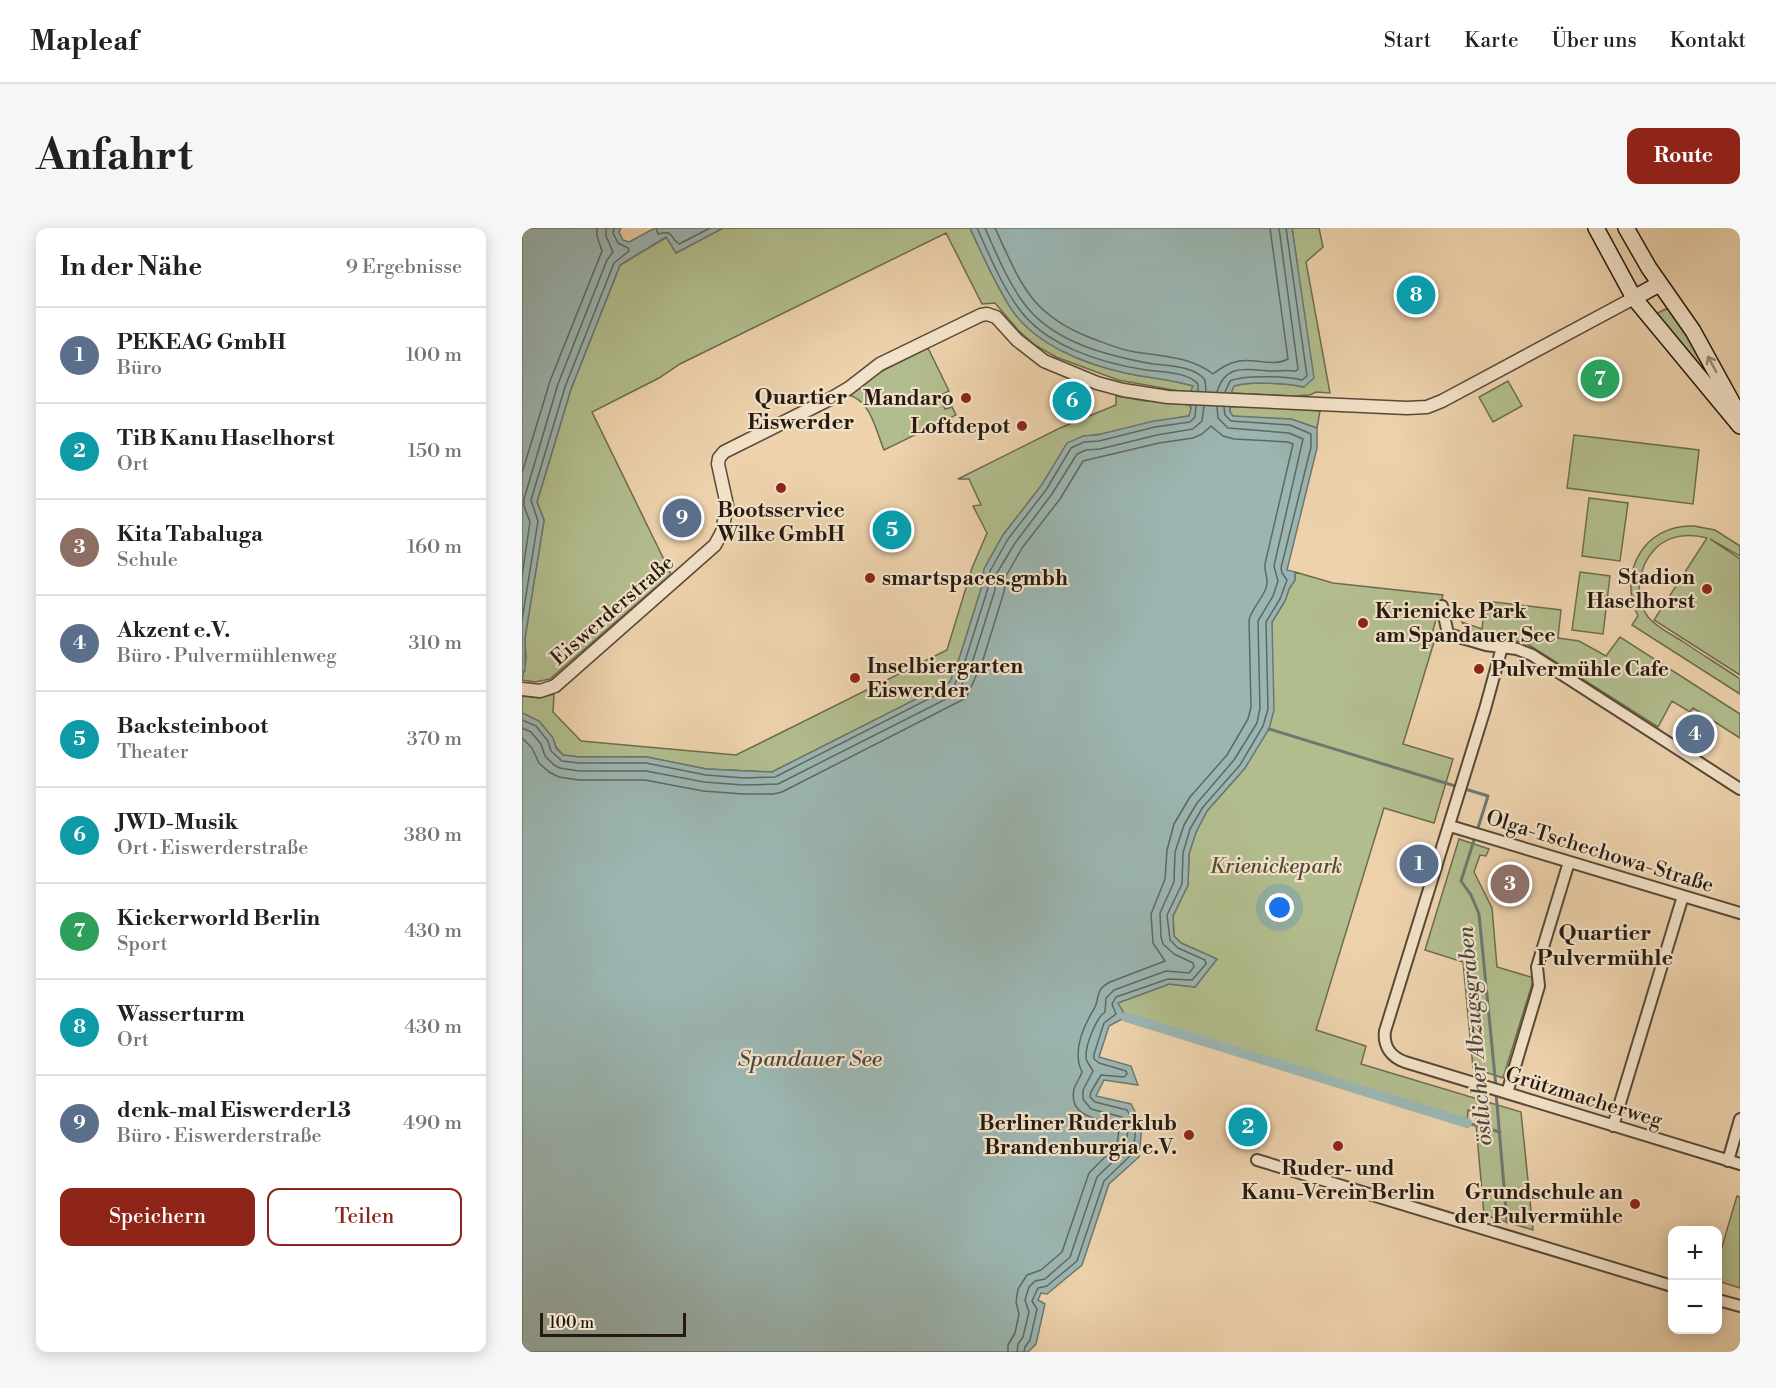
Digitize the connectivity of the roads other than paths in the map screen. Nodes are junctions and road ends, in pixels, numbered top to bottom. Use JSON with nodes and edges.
{"nodes":[{"id":1,"x":1596,"y":228,"type":"edge"},
{"id":2,"x":1629,"y":234,"type":"edge"},
{"id":3,"x":1609,"y":253,"type":"junction"},
{"id":4,"x":1659,"y":284,"type":"junction"},
{"id":5,"x":1634,"y":298,"type":"junction"},
{"id":6,"x":1740,"y":416,"type":"edge"},
{"id":7,"x":1740,"y":426,"type":"edge"},
{"id":8,"x":1442,"y":606,"type":"dead end"},
{"id":9,"x":1502,"y":647,"type":"junction"},
{"id":10,"x":522,"y":689,"type":"edge"},
{"id":11,"x":1740,"y":789,"type":"edge"},
{"id":12,"x":1450,"y":826,"type":"junction"},
{"id":13,"x":1569,"y":862,"type":"junction"},
{"id":14,"x":1683,"y":896,"type":"junction"},
{"id":15,"x":1740,"y":913,"type":"edge"},
{"id":16,"x":1503,"y":1092,"type":"junction"},
{"id":17,"x":1740,"y":1119,"type":"edge"},
{"id":18,"x":1613,"y":1126,"type":"junction"},
{"id":19,"x":1257,"y":1160,"type":"dead end"},
{"id":20,"x":1728,"y":1161,"type":"junction"},
{"id":21,"x":1740,"y":1164,"type":"edge"},
{"id":22,"x":1668,"y":1285,"type":"edge"},
{"id":23,"x":1722,"y":1300,"type":"edge"},
{"id":24,"x":1740,"y":1306,"type":"edge"}],
"edges":[{"from":1,"to":3,"type":"main road"},
{"from":2,"to":3,"type":"main road"},
{"from":2,"to":4,"type":"main road"},
{"from":3,"to":5,"type":"main road"},
{"from":4,"to":5,"type":"main road"},
{"from":6,"to":4,"type":"main road","one_way":true},
{"from":5,"to":7,"type":"main road"},
{"from":5,"to":10,"type":"street","name":"Eiswerderstraße"},
{"from":8,"to":9,"type":"street"},
{"from":9,"to":11,"type":"street"},
{"from":9,"to":12,"type":"street"},
{"from":12,"to":13,"type":"street","name":"Olga-Tschechowa-Straße"},
{"from":12,"to":16,"type":"street","name":"Grützmacherweg"},
{"from":13,"to":14,"type":"street","name":"Olga-Tschechowa-Straße"},
{"from":13,"to":16,"type":"street"},
{"from":14,"to":15,"type":"street","name":"Olga-Tschechowa-Straße"},
{"from":14,"to":18,"type":"street"},
{"from":16,"to":18,"type":"street","name":"Grützmacherweg"},
{"from":17,"to":20,"type":"street"},
{"from":18,"to":20,"type":"street","name":"Grützmacherweg"},
{"from":19,"to":22,"type":"street"},
{"from":20,"to":21,"type":"street","name":"Grützmacherweg"},
{"from":23,"to":24,"type":"street"}]}
